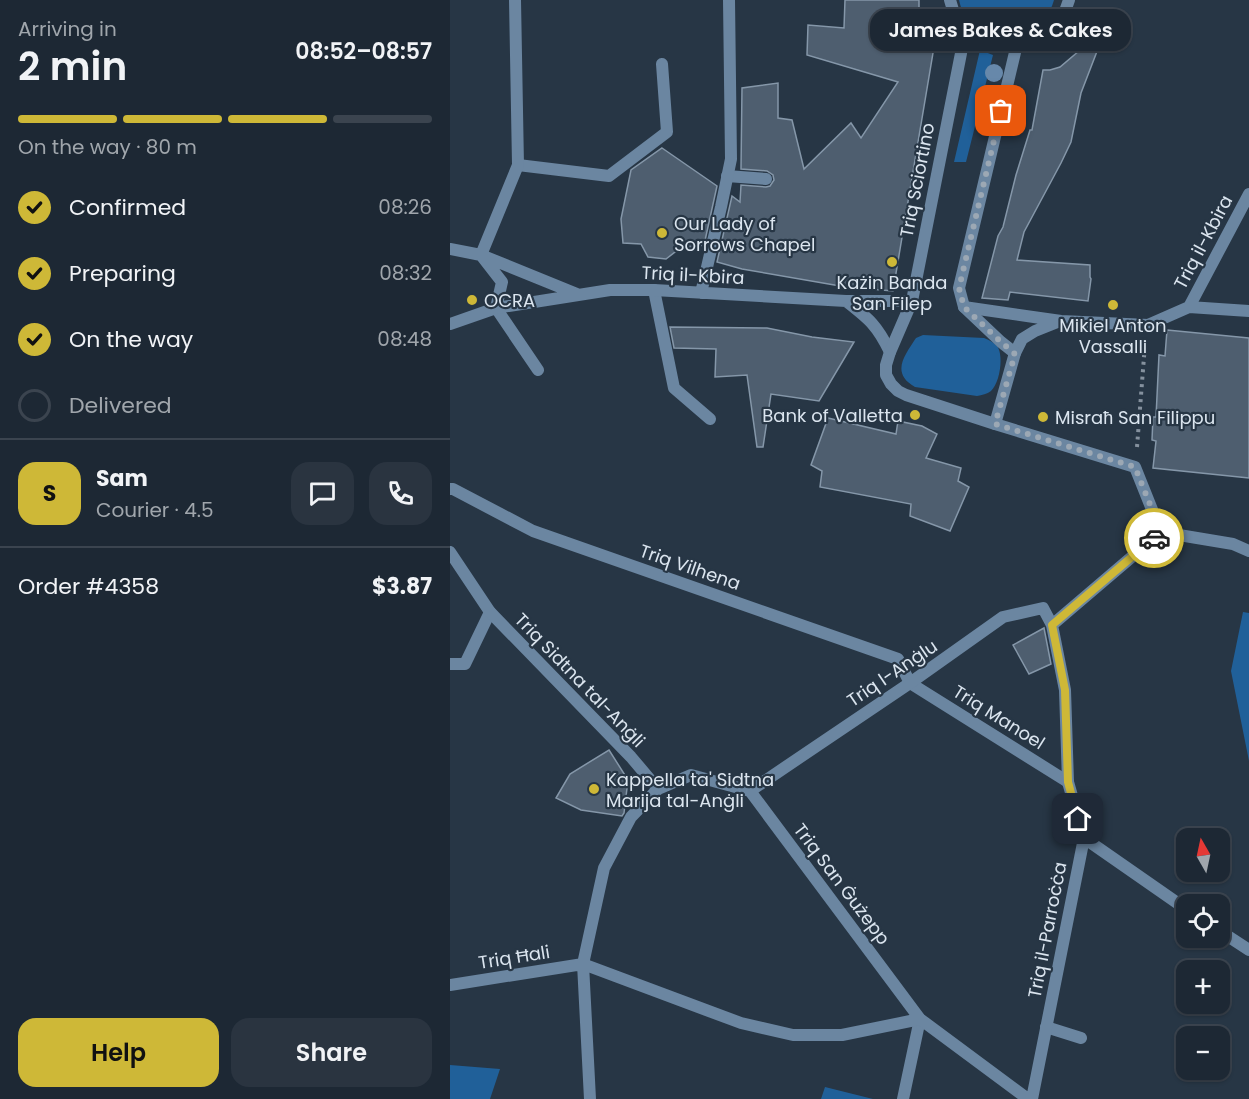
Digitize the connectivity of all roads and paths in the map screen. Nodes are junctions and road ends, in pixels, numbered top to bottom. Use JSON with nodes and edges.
{"nodes":[{"id":1,"x":515,"y":0,"type":"edge"},
{"id":2,"x":729,"y":0,"type":"edge"},
{"id":3,"x":950,"y":0,"type":"edge"},
{"id":4,"x":1070,"y":0,"type":"edge"},
{"id":5,"x":966,"y":28,"type":"junction"},
{"id":6,"x":1017,"y":44,"type":"junction"},
{"id":7,"x":662,"y":64,"type":"dead end"},
{"id":8,"x":518,"y":165,"type":"junction"},
{"id":9,"x":728,"y":176,"type":"junction"},
{"id":10,"x":766,"y":179,"type":"dead end"},
{"id":11,"x":1249,"y":194,"type":"edge"},
{"id":12,"x":450,"y":249,"type":"edge"},
{"id":13,"x":481,"y":255,"type":"junction"},
{"id":14,"x":654,"y":290,"type":"junction"},
{"id":15,"x":700,"y":293,"type":"junction"},
{"id":16,"x":578,"y":294,"type":"junction"},
{"id":17,"x":846,"y":301,"type":"junction"},
{"id":18,"x":912,"y":301,"type":"junction"},
{"id":19,"x":964,"y":307,"type":"junction"},
{"id":20,"x":1189,"y":307,"type":"junction"},
{"id":21,"x":496,"y":308,"type":"junction"},
{"id":22,"x":1249,"y":311,"type":"edge"},
{"id":23,"x":1061,"y":321,"type":"junction"},
{"id":24,"x":450,"y":324,"type":"edge"},
{"id":25,"x":1148,"y":325,"type":"junction"},
{"id":26,"x":890,"y":352,"type":"junction"},
{"id":27,"x":1015,"y":354,"type":"junction"},
{"id":28,"x":538,"y":370,"type":"dead end"},
{"id":29,"x":710,"y":418,"type":"dead end"},
{"id":30,"x":995,"y":424,"type":"junction"},
{"id":31,"x":1135,"y":467,"type":"junction"},
{"id":32,"x":450,"y":489,"type":"edge"},
{"id":33,"x":1161,"y":532,"type":"junction"},
{"id":34,"x":1249,"y":551,"type":"edge"},
{"id":35,"x":450,"y":552,"type":"edge"},
{"id":36,"x":490,"y":612,"type":"junction"},
{"id":37,"x":1052,"y":625,"type":"junction"},
{"id":38,"x":450,"y":664,"type":"edge"},
{"id":39,"x":910,"y":683,"type":"junction"},
{"id":40,"x":1068,"y":782,"type":"junction"},
{"id":41,"x":658,"y":789,"type":"junction"},
{"id":42,"x":750,"y":791,"type":"junction"},
{"id":43,"x":1084,"y":838,"type":"junction"},
{"id":44,"x":1176,"y":902,"type":"edge"},
{"id":45,"x":1230,"y":938,"type":"edge"},
{"id":46,"x":1249,"y":950,"type":"edge"},
{"id":47,"x":583,"y":964,"type":"junction"},
{"id":48,"x":450,"y":985,"type":"edge"},
{"id":49,"x":920,"y":1019,"type":"junction"},
{"id":50,"x":1046,"y":1027,"type":"junction"},
{"id":51,"x":1081,"y":1038,"type":"dead end"},
{"id":52,"x":590,"y":1099,"type":"edge"},
{"id":53,"x":903,"y":1099,"type":"edge"},
{"id":54,"x":1030,"y":1099,"type":"edge"}],
"edges":[{"from":1,"to":8,"type":"street"},
{"from":2,"to":9,"type":"street"},
{"from":3,"to":5,"type":"street"},
{"from":4,"to":6,"type":"street"},
{"from":5,"to":6,"type":"street"},
{"from":5,"to":18,"type":"street","name":"Triq Sciortino"},
{"from":6,"to":19,"type":"street"},
{"from":7,"to":8,"type":"street"},
{"from":8,"to":13,"type":"street"},
{"from":9,"to":10,"type":"street"},
{"from":9,"to":15,"type":"street"},
{"from":11,"to":20,"type":"street","name":"Triq il-Kbira"},
{"from":12,"to":13,"type":"street","name":"Triq il-Kbira"},
{"from":13,"to":16,"type":"street","name":"Triq il-Kbira"},
{"from":13,"to":21,"type":"street"},
{"from":14,"to":15,"type":"street","name":"Triq il-Kbira"},
{"from":14,"to":16,"type":"street","name":"Triq il-Kbira"},
{"from":14,"to":29,"type":"street"},
{"from":15,"to":17,"type":"street","name":"Triq il-Kbira"},
{"from":16,"to":21,"type":"street"},
{"from":17,"to":18,"type":"street","name":"Triq il-Kbira"},
{"from":17,"to":26,"type":"street"},
{"from":18,"to":26,"type":"street","name":"Triq Sciortino"},
{"from":19,"to":23,"type":"street"},
{"from":19,"to":27,"type":"street"},
{"from":20,"to":22,"type":"street"},
{"from":20,"to":25,"type":"street"},
{"from":21,"to":24,"type":"street"},
{"from":21,"to":28,"type":"street"},
{"from":23,"to":25,"type":"street"},
{"from":23,"to":27,"type":"street"},
{"from":25,"to":31,"type":"path"},
{"from":26,"to":30,"type":"street","name":"Triq Sciortino"},
{"from":27,"to":30,"type":"street"},
{"from":30,"to":31,"type":"street","name":"Triq Sciortino"},
{"from":31,"to":33,"type":"street"},
{"from":32,"to":39,"type":"street","name":"Triq Vilhena"},
{"from":33,"to":34,"type":"street"},
{"from":33,"to":37,"type":"street"},
{"from":35,"to":36,"type":"street","name":"Triq Sidtna tal-Anġli"},
{"from":36,"to":38,"type":"street"},
{"from":36,"to":41,"type":"street","name":"Triq Sidtna tal-Anġli"},
{"from":37,"to":39,"type":"street","name":"Triq l-Anġlu"},
{"from":37,"to":40,"type":"street","name":"Triq il-Parroċċa"},
{"from":39,"to":40,"type":"street","name":"Triq Manoel"},
{"from":39,"to":42,"type":"street","name":"Triq l-Anġlu"},
{"from":40,"to":43,"type":"street","name":"Triq il-Parroċċa"},
{"from":41,"to":42,"type":"street"},
{"from":41,"to":47,"type":"street"},
{"from":42,"to":49,"type":"street","name":"Triq San Ġużepp"},
{"from":43,"to":44,"type":"street"},
{"from":43,"to":50,"type":"street","name":"Triq il-Parroċċa"},
{"from":45,"to":46,"type":"street"},
{"from":47,"to":48,"type":"street","name":"Triq Ħali"},
{"from":47,"to":49,"type":"street"},
{"from":47,"to":52,"type":"street"},
{"from":49,"to":53,"type":"street"},
{"from":49,"to":54,"type":"street","name":"Triq San Ġużepp"},
{"from":50,"to":51,"type":"street"},
{"from":50,"to":54,"type":"street","name":"Triq il-Parroċċa"}]}
